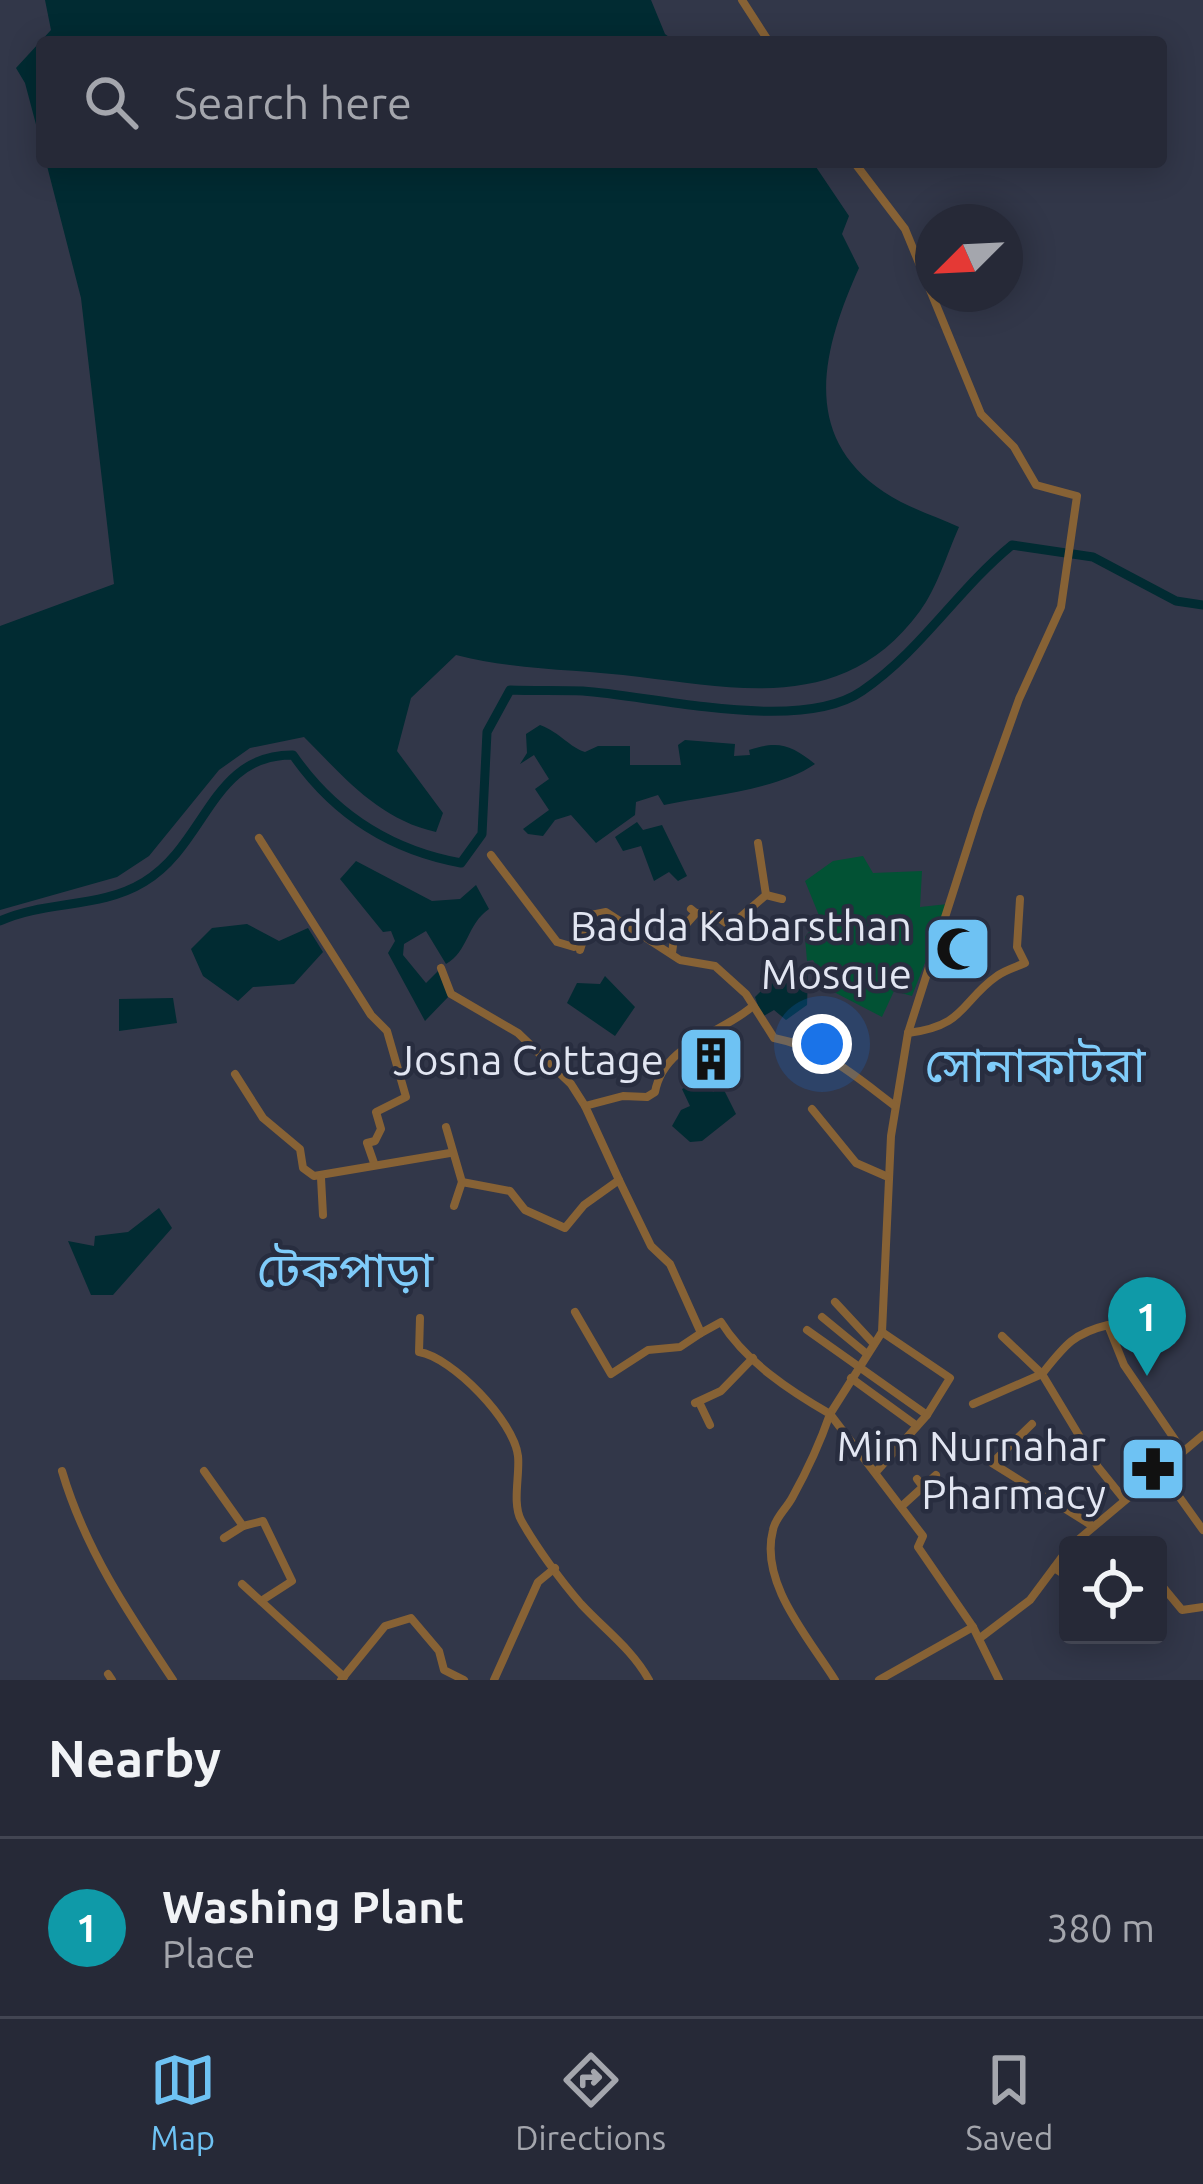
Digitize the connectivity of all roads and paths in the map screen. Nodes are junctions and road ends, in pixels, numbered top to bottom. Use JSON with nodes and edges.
{"nodes":[{"id":1,"x":742,"y":0,"type":"edge"},
{"id":2,"x":765,"y":36,"type":"edge"},
{"id":3,"x":859,"y":168,"type":"edge"},
{"id":4,"x":259,"y":838,"type":"dead end"},
{"id":5,"x":758,"y":843,"type":"dead end"},
{"id":6,"x":490,"y":855,"type":"dead end"},
{"id":7,"x":766,"y":895,"type":"junction"},
{"id":8,"x":782,"y":899,"type":"dead end"},
{"id":9,"x":1020,"y":899,"type":"dead end"},
{"id":10,"x":584,"y":938,"type":"junction"},
{"id":11,"x":580,"y":950,"type":"dead end"},
{"id":12,"x":672,"y":955,"type":"junction"},
{"id":13,"x":440,"y":968,"type":"dead end"},
{"id":14,"x":753,"y":1006,"type":"junction"},
{"id":15,"x":908,"y":1033,"type":"junction"},
{"id":16,"x":688,"y":1045,"type":"junction"},
{"id":17,"x":697,"y":1067,"type":"dead end"},
{"id":18,"x":235,"y":1073,"type":"dead end"},
{"id":19,"x":585,"y":1106,"type":"junction"},
{"id":20,"x":895,"y":1106,"type":"junction"},
{"id":21,"x":812,"y":1109,"type":"dead end"},
{"id":22,"x":446,"y":1127,"type":"dead end"},
{"id":23,"x":450,"y":1153,"type":"junction"},
{"id":24,"x":374,"y":1163,"type":"junction"},
{"id":25,"x":321,"y":1178,"type":"junction"},
{"id":26,"x":888,"y":1178,"type":"junction"},
{"id":27,"x":619,"y":1180,"type":"junction"},
{"id":28,"x":462,"y":1182,"type":"junction"},
{"id":29,"x":454,"y":1206,"type":"dead end"},
{"id":30,"x":323,"y":1215,"type":"dead end"},
{"id":31,"x":835,"y":1303,"type":"dead end"},
{"id":32,"x":575,"y":1312,"type":"dead end"},
{"id":33,"x":822,"y":1317,"type":"dead end"},
{"id":34,"x":421,"y":1318,"type":"dead end"},
{"id":35,"x":807,"y":1330,"type":"dead end"},
{"id":36,"x":882,"y":1332,"type":"junction"},
{"id":37,"x":701,"y":1333,"type":"junction"},
{"id":38,"x":1002,"y":1336,"type":"dead end"},
{"id":39,"x":874,"y":1344,"type":"junction"},
{"id":40,"x":867,"y":1354,"type":"junction"},
{"id":41,"x":753,"y":1358,"type":"junction"},
{"id":42,"x":859,"y":1366,"type":"junction"},
{"id":43,"x":1042,"y":1374,"type":"junction"},
{"id":44,"x":851,"y":1378,"type":"junction"},
{"id":45,"x":973,"y":1405,"type":"dead end"},
{"id":46,"x":830,"y":1414,"type":"junction"},
{"id":47,"x":927,"y":1415,"type":"junction"},
{"id":48,"x":1032,"y":1424,"type":"dead end"},
{"id":49,"x":710,"y":1425,"type":"dead end"},
{"id":50,"x":917,"y":1426,"type":"junction"},
{"id":51,"x":1203,"y":1435,"type":"edge"},
{"id":52,"x":1182,"y":1450,"type":"junction"},
{"id":53,"x":1160,"y":1470,"type":"junction"},
{"id":54,"x":62,"y":1471,"type":"dead end"},
{"id":55,"x":203,"y":1471,"type":"dead end"},
{"id":56,"x":875,"y":1472,"type":"junction"},
{"id":57,"x":937,"y":1475,"type":"dead end"},
{"id":58,"x":917,"y":1479,"type":"dead end"},
{"id":59,"x":924,"y":1489,"type":"junction"},
{"id":60,"x":1123,"y":1498,"type":"junction"},
{"id":61,"x":902,"y":1506,"type":"junction"},
{"id":62,"x":1091,"y":1525,"type":"junction"},
{"id":63,"x":243,"y":1526,"type":"junction"},
{"id":64,"x":1203,"y":1530,"type":"edge"},
{"id":65,"x":1080,"y":1536,"type":"edge"},
{"id":66,"x":224,"y":1538,"type":"dead end"},
{"id":67,"x":1059,"y":1561,"type":"edge"},
{"id":68,"x":555,"y":1568,"type":"junction"},
{"id":69,"x":1054,"y":1568,"type":"junction"},
{"id":70,"x":1059,"y":1571,"type":"edge"},
{"id":71,"x":242,"y":1584,"type":"dead end"},
{"id":72,"x":1167,"y":1592,"type":"edge"},
{"id":73,"x":261,"y":1601,"type":"junction"},
{"id":74,"x":1203,"y":1607,"type":"edge"},
{"id":75,"x":973,"y":1627,"type":"junction"},
{"id":76,"x":980,"y":1638,"type":"junction"},
{"id":77,"x":342,"y":1678,"type":"edge"},
{"id":78,"x":173,"y":1680,"type":"edge"},
{"id":79,"x":464,"y":1680,"type":"edge"},
{"id":80,"x":494,"y":1680,"type":"edge"},
{"id":81,"x":649,"y":1680,"type":"edge"},
{"id":82,"x":835,"y":1680,"type":"edge"},
{"id":83,"x":879,"y":1680,"type":"edge"},
{"id":84,"x":998,"y":1680,"type":"edge"}],
"edges":[{"from":1,"to":2,"type":"street"},
{"from":3,"to":15,"type":"street"},
{"from":4,"to":24,"type":"street"},
{"from":5,"to":7,"type":"street"},
{"from":6,"to":10,"type":"street"},
{"from":7,"to":8,"type":"street"},
{"from":7,"to":12,"type":"street"},
{"from":9,"to":15,"type":"street"},
{"from":10,"to":11,"type":"street"},
{"from":10,"to":12,"type":"street"},
{"from":12,"to":14,"type":"street"},
{"from":13,"to":19,"type":"street"},
{"from":14,"to":16,"type":"street"},
{"from":14,"to":20,"type":"street"},
{"from":15,"to":20,"type":"street"},
{"from":16,"to":17,"type":"street"},
{"from":16,"to":19,"type":"street"},
{"from":18,"to":25,"type":"street"},
{"from":19,"to":27,"type":"street"},
{"from":20,"to":26,"type":"street"},
{"from":21,"to":26,"type":"street"},
{"from":22,"to":23,"type":"street"},
{"from":23,"to":24,"type":"street"},
{"from":23,"to":28,"type":"street"},
{"from":24,"to":25,"type":"street"},
{"from":25,"to":30,"type":"street"},
{"from":26,"to":36,"type":"street"},
{"from":27,"to":28,"type":"street"},
{"from":27,"to":37,"type":"street"},
{"from":28,"to":29,"type":"street"},
{"from":31,"to":39,"type":"street"},
{"from":32,"to":37,"type":"street"},
{"from":33,"to":40,"type":"street"},
{"from":34,"to":68,"type":"street"},
{"from":35,"to":42,"type":"street"},
{"from":36,"to":39,"type":"street"},
{"from":36,"to":47,"type":"street"},
{"from":37,"to":41,"type":"street"},
{"from":38,"to":43,"type":"street"},
{"from":39,"to":40,"type":"street"},
{"from":40,"to":42,"type":"street"},
{"from":41,"to":46,"type":"street"},
{"from":41,"to":49,"type":"street"},
{"from":42,"to":44,"type":"street"},
{"from":42,"to":47,"type":"street"},
{"from":43,"to":45,"type":"street"},
{"from":43,"to":52,"type":"street"},
{"from":43,"to":60,"type":"street"},
{"from":44,"to":46,"type":"street"},
{"from":44,"to":50,"type":"street"},
{"from":46,"to":56,"type":"street"},
{"from":46,"to":82,"type":"street"},
{"from":47,"to":50,"type":"street"},
{"from":48,"to":62,"type":"street"},
{"from":50,"to":56,"type":"street"},
{"from":51,"to":52,"type":"street"},
{"from":52,"to":53,"type":"street"},
{"from":53,"to":60,"type":"street"},
{"from":53,"to":64,"type":"street"},
{"from":54,"to":78,"type":"street"},
{"from":55,"to":63,"type":"street"},
{"from":56,"to":61,"type":"street"},
{"from":57,"to":59,"type":"street"},
{"from":58,"to":59,"type":"street"},
{"from":59,"to":61,"type":"street"},
{"from":60,"to":62,"type":"street"},
{"from":61,"to":75,"type":"street"},
{"from":62,"to":65,"type":"street"},
{"from":63,"to":66,"type":"street"},
{"from":63,"to":73,"type":"street"},
{"from":67,"to":69,"type":"street"},
{"from":68,"to":80,"type":"street"},
{"from":68,"to":81,"type":"street"},
{"from":69,"to":70,"type":"street"},
{"from":69,"to":76,"type":"street"},
{"from":71,"to":73,"type":"street"},
{"from":72,"to":74,"type":"street"},
{"from":73,"to":77,"type":"street"},
{"from":75,"to":76,"type":"street"},
{"from":75,"to":83,"type":"street"},
{"from":76,"to":84,"type":"street"},
{"from":77,"to":79,"type":"street"}]}
